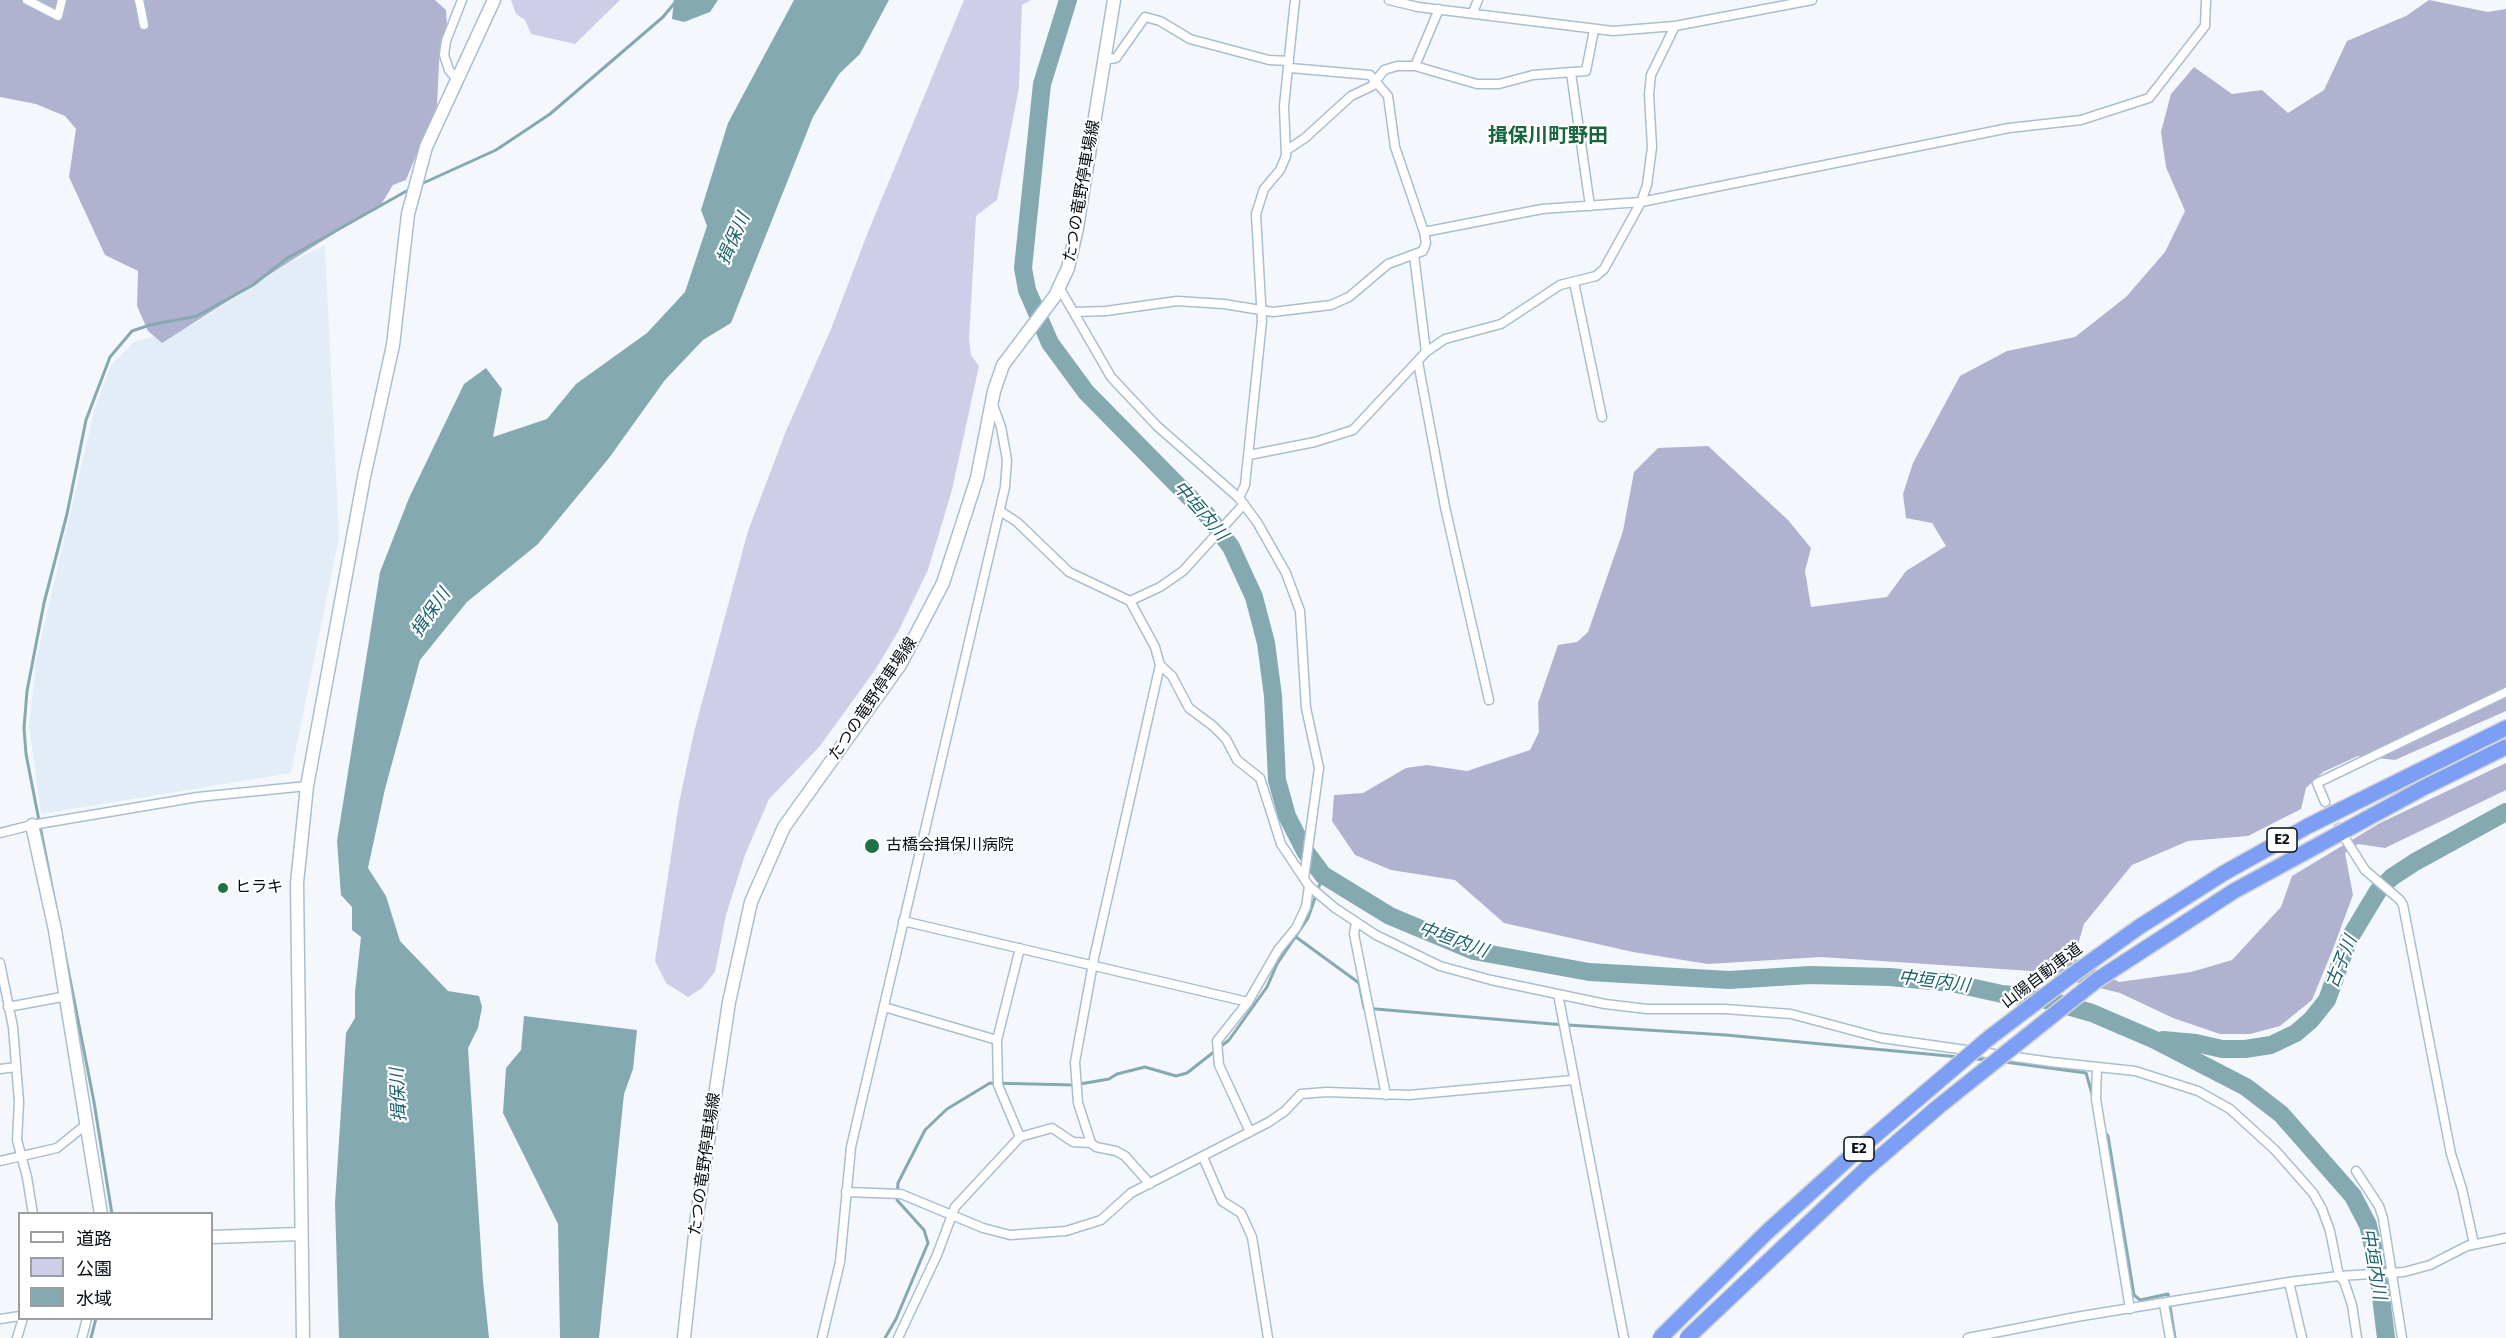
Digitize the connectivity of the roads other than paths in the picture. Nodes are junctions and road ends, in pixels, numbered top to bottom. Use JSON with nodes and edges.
{"nodes":[{"id":1,"x":27,"y":0,"type":"edge"},
{"id":2,"x":62,"y":0,"type":"edge"},
{"id":3,"x":139,"y":0,"type":"edge"},
{"id":4,"x":462,"y":0,"type":"edge"},
{"id":5,"x":494,"y":0,"type":"edge"},
{"id":6,"x":1114,"y":0,"type":"edge"},
{"id":7,"x":1295,"y":0,"type":"edge"},
{"id":8,"x":1389,"y":0,"type":"edge"},
{"id":9,"x":1478,"y":0,"type":"edge"},
{"id":10,"x":1812,"y":0,"type":"edge"},
{"id":11,"x":2206,"y":0,"type":"edge"},
{"id":12,"x":1439,"y":9,"type":"junction"},
{"id":13,"x":1473,"y":12,"type":"junction"},
{"id":14,"x":144,"y":25,"type":"dead end"},
{"id":15,"x":1675,"y":26,"type":"junction"},
{"id":16,"x":1594,"y":30,"type":"junction"},
{"id":17,"x":1104,"y":60,"type":"junction"},
{"id":18,"x":1289,"y":64,"type":"junction"},
{"id":19,"x":1415,"y":66,"type":"junction"},
{"id":20,"x":1572,"y":73,"type":"junction"},
{"id":21,"x":458,"y":81,"type":"junction"},
{"id":22,"x":1375,"y":81,"type":"junction"},
{"id":23,"x":1287,"y":150,"type":"junction"},
{"id":24,"x":1641,"y":202,"type":"junction"},
{"id":25,"x":1590,"y":206,"type":"junction"},
{"id":26,"x":1424,"y":232,"type":"junction"},
{"id":27,"x":1414,"y":255,"type":"junction"},
{"id":28,"x":1574,"y":282,"type":"junction"},
{"id":29,"x":1057,"y":292,"type":"junction"},
{"id":30,"x":1262,"y":311,"type":"junction"},
{"id":31,"x":1076,"y":312,"type":"junction"},
{"id":32,"x":1426,"y":352,"type":"junction"},
{"id":33,"x":1418,"y":362,"type":"junction"},
{"id":34,"x":992,"y":402,"type":"junction"},
{"id":35,"x":1602,"y":417,"type":"dead end"},
{"id":36,"x":1249,"y":455,"type":"junction"},
{"id":37,"x":1241,"y":503,"type":"junction"},
{"id":38,"x":1000,"y":511,"type":"junction"},
{"id":39,"x":1130,"y":601,"type":"junction"},
{"id":40,"x":1160,"y":665,"type":"junction"},
{"id":41,"x":2506,"y":692,"type":"edge"},
{"id":42,"x":1489,"y":700,"type":"dead end"},
{"id":43,"x":2506,"y":728,"type":"edge"},
{"id":44,"x":2506,"y":747,"type":"edge"},
{"id":45,"x":307,"y":786,"type":"junction"},
{"id":46,"x":2325,"y":801,"type":"tunnel mouth"},
{"id":47,"x":32,"y":825,"type":"junction"},
{"id":48,"x":0,"y":833,"type":"edge"},
{"id":49,"x":2346,"y":840,"type":"tunnel mouth"},
{"id":50,"x":1305,"y":875,"type":"junction"},
{"id":51,"x":1309,"y":886,"type":"junction"},
{"id":52,"x":903,"y":921,"type":"junction"},
{"id":53,"x":1356,"y":923,"type":"junction"},
{"id":54,"x":1020,"y":948,"type":"junction"},
{"id":55,"x":0,"y":963,"type":"edge"},
{"id":56,"x":1094,"y":964,"type":"junction"},
{"id":57,"x":1558,"y":994,"type":"junction"},
{"id":58,"x":67,"y":996,"type":"junction"},
{"id":59,"x":1248,"y":1002,"type":"junction"},
{"id":60,"x":8,"y":1007,"type":"junction"},
{"id":61,"x":884,"y":1007,"type":"junction"},
{"id":62,"x":997,"y":1040,"type":"junction"},
{"id":63,"x":16,"y":1067,"type":"junction"},
{"id":64,"x":2097,"y":1067,"type":"junction"},
{"id":65,"x":0,"y":1069,"type":"edge"},
{"id":66,"x":1573,"y":1080,"type":"junction"},
{"id":67,"x":1386,"y":1095,"type":"junction"},
{"id":68,"x":88,"y":1124,"type":"junction"},
{"id":69,"x":1250,"y":1132,"type":"junction"},
{"id":70,"x":1020,"y":1137,"type":"junction"},
{"id":71,"x":1091,"y":1143,"type":"junction"},
{"id":72,"x":23,"y":1156,"type":"junction"},
{"id":73,"x":1203,"y":1157,"type":"junction"},
{"id":74,"x":0,"y":1161,"type":"edge"},
{"id":75,"x":2356,"y":1171,"type":"dead end"},
{"id":76,"x":1150,"y":1184,"type":"junction"},
{"id":77,"x":846,"y":1192,"type":"junction"},
{"id":78,"x":33,"y":1212,"type":"edge"},
{"id":79,"x":100,"y":1212,"type":"edge"},
{"id":80,"x":950,"y":1214,"type":"junction"},
{"id":81,"x":300,"y":1234,"type":"junction"},
{"id":82,"x":213,"y":1237,"type":"edge"},
{"id":83,"x":2506,"y":1238,"type":"edge"},
{"id":84,"x":2474,"y":1244,"type":"junction"},
{"id":85,"x":2391,"y":1274,"type":"junction"},
{"id":86,"x":2343,"y":1276,"type":"junction"},
{"id":87,"x":2289,"y":1282,"type":"junction"},
{"id":88,"x":2164,"y":1304,"type":"junction"},
{"id":89,"x":2130,"y":1309,"type":"junction"},
{"id":90,"x":18,"y":1317,"type":"edge"},
{"id":91,"x":0,"y":1319,"type":"edge"},
{"id":92,"x":20,"y":1320,"type":"edge"},
{"id":93,"x":86,"y":1320,"type":"edge"},
{"id":94,"x":17,"y":1338,"type":"edge"},
{"id":95,"x":82,"y":1338,"type":"edge"},
{"id":96,"x":303,"y":1338,"type":"edge"},
{"id":97,"x":684,"y":1338,"type":"edge"},
{"id":98,"x":822,"y":1338,"type":"edge"},
{"id":99,"x":898,"y":1338,"type":"edge"},
{"id":100,"x":1268,"y":1338,"type":"edge"},
{"id":101,"x":1624,"y":1338,"type":"edge"},
{"id":102,"x":1660,"y":1338,"type":"edge"},
{"id":103,"x":1687,"y":1338,"type":"edge"},
{"id":104,"x":1968,"y":1338,"type":"edge"},
{"id":105,"x":2170,"y":1338,"type":"edge"},
{"id":106,"x":2302,"y":1338,"type":"edge"},
{"id":107,"x":2357,"y":1338,"type":"edge"},
{"id":108,"x":2402,"y":1338,"type":"edge"}],
"edges":[{"from":1,"to":2,"type":"street"},
{"from":3,"to":14,"type":"street"},
{"from":4,"to":21,"type":"street"},
{"from":5,"to":21,"type":"street"},
{"from":6,"to":17,"type":"street","name":"たつの竜野停車場線"},
{"from":7,"to":18,"type":"street"},
{"from":8,"to":12,"type":"street"},
{"from":9,"to":13,"type":"street"},
{"from":10,"to":15,"type":"street"},
{"from":11,"to":24,"type":"street"},
{"from":12,"to":13,"type":"street"},
{"from":12,"to":19,"type":"street"},
{"from":13,"to":16,"type":"street"},
{"from":15,"to":16,"type":"street"},
{"from":15,"to":24,"type":"street"},
{"from":16,"to":20,"type":"street"},
{"from":17,"to":18,"type":"street"},
{"from":17,"to":29,"type":"street","name":"たつの竜野停車場線"},
{"from":18,"to":22,"type":"street"},
{"from":18,"to":23,"type":"street"},
{"from":19,"to":20,"type":"street"},
{"from":19,"to":22,"type":"street"},
{"from":20,"to":25,"type":"street"},
{"from":21,"to":45,"type":"street"},
{"from":22,"to":23,"type":"street"},
{"from":22,"to":26,"type":"street"},
{"from":23,"to":30,"type":"street"},
{"from":24,"to":25,"type":"street"},
{"from":24,"to":28,"type":"street"},
{"from":25,"to":26,"type":"street"},
{"from":26,"to":27,"type":"street"},
{"from":27,"to":30,"type":"street"},
{"from":27,"to":32,"type":"street"},
{"from":28,"to":32,"type":"street"},
{"from":28,"to":35,"type":"street"},
{"from":29,"to":31,"type":"street"},
{"from":29,"to":34,"type":"street","name":"たつの竜野停車場線"},
{"from":30,"to":31,"type":"street"},
{"from":30,"to":36,"type":"street"},
{"from":31,"to":37,"type":"street"},
{"from":32,"to":33,"type":"street"},
{"from":33,"to":36,"type":"street"},
{"from":33,"to":42,"type":"street"},
{"from":34,"to":38,"type":"street"},
{"from":34,"to":97,"type":"street","name":"たつの竜野停車場線"},
{"from":36,"to":37,"type":"street"},
{"from":37,"to":39,"type":"street"},
{"from":37,"to":50,"type":"street"},
{"from":38,"to":39,"type":"street"},
{"from":38,"to":52,"type":"street"},
{"from":39,"to":40,"type":"street"},
{"from":40,"to":50,"type":"street"},
{"from":40,"to":56,"type":"street"},
{"from":41,"to":46,"type":"street"},
{"from":43,"to":102,"type":"highway","name":"山陽自動車道","number":"E2","bridge":true},
{"from":44,"to":103,"type":"highway","number":"E2","bridge":true},
{"from":45,"to":47,"type":"street"},
{"from":45,"to":81,"type":"street"},
{"from":47,"to":48,"type":"street"},
{"from":47,"to":58,"type":"street"},
{"from":49,"to":84,"type":"street"},
{"from":50,"to":51,"type":"street"},
{"from":51,"to":53,"type":"street"},
{"from":51,"to":59,"type":"street"},
{"from":52,"to":54,"type":"street"},
{"from":52,"to":61,"type":"street"},
{"from":53,"to":57,"type":"street"},
{"from":53,"to":67,"type":"street"},
{"from":54,"to":56,"type":"street"},
{"from":54,"to":62,"type":"street"},
{"from":55,"to":60,"type":"street"},
{"from":56,"to":59,"type":"street"},
{"from":56,"to":71,"type":"street"},
{"from":57,"to":64,"type":"street"},
{"from":57,"to":66,"type":"street"},
{"from":58,"to":60,"type":"street"},
{"from":58,"to":68,"type":"street"},
{"from":59,"to":69,"type":"street"},
{"from":60,"to":63,"type":"street"},
{"from":61,"to":62,"type":"street"},
{"from":61,"to":77,"type":"street"},
{"from":62,"to":70,"type":"street"},
{"from":63,"to":65,"type":"street"},
{"from":63,"to":72,"type":"street"},
{"from":64,"to":86,"type":"street"},
{"from":64,"to":89,"type":"street"},
{"from":66,"to":67,"type":"street"},
{"from":66,"to":101,"type":"street"},
{"from":67,"to":69,"type":"street"},
{"from":68,"to":72,"type":"street"},
{"from":68,"to":79,"type":"street"},
{"from":69,"to":73,"type":"street"},
{"from":70,"to":71,"type":"street"},
{"from":70,"to":80,"type":"street"},
{"from":71,"to":76,"type":"street"},
{"from":72,"to":74,"type":"street"},
{"from":72,"to":78,"type":"street"},
{"from":73,"to":76,"type":"street"},
{"from":73,"to":100,"type":"street"},
{"from":75,"to":85,"type":"street"},
{"from":76,"to":80,"type":"street"},
{"from":77,"to":80,"type":"street"},
{"from":77,"to":98,"type":"street"},
{"from":80,"to":99,"type":"street"},
{"from":81,"to":82,"type":"street"},
{"from":81,"to":96,"type":"street"},
{"from":83,"to":84,"type":"street"},
{"from":84,"to":85,"type":"street"},
{"from":85,"to":86,"type":"street"},
{"from":85,"to":108,"type":"street"},
{"from":86,"to":87,"type":"street"},
{"from":86,"to":107,"type":"street"},
{"from":87,"to":88,"type":"street"},
{"from":87,"to":106,"type":"street"},
{"from":88,"to":89,"type":"street"},
{"from":88,"to":105,"type":"street"},
{"from":89,"to":104,"type":"street"},
{"from":90,"to":91,"type":"street"},
{"from":92,"to":94,"type":"street"},
{"from":93,"to":95,"type":"street"}]}
